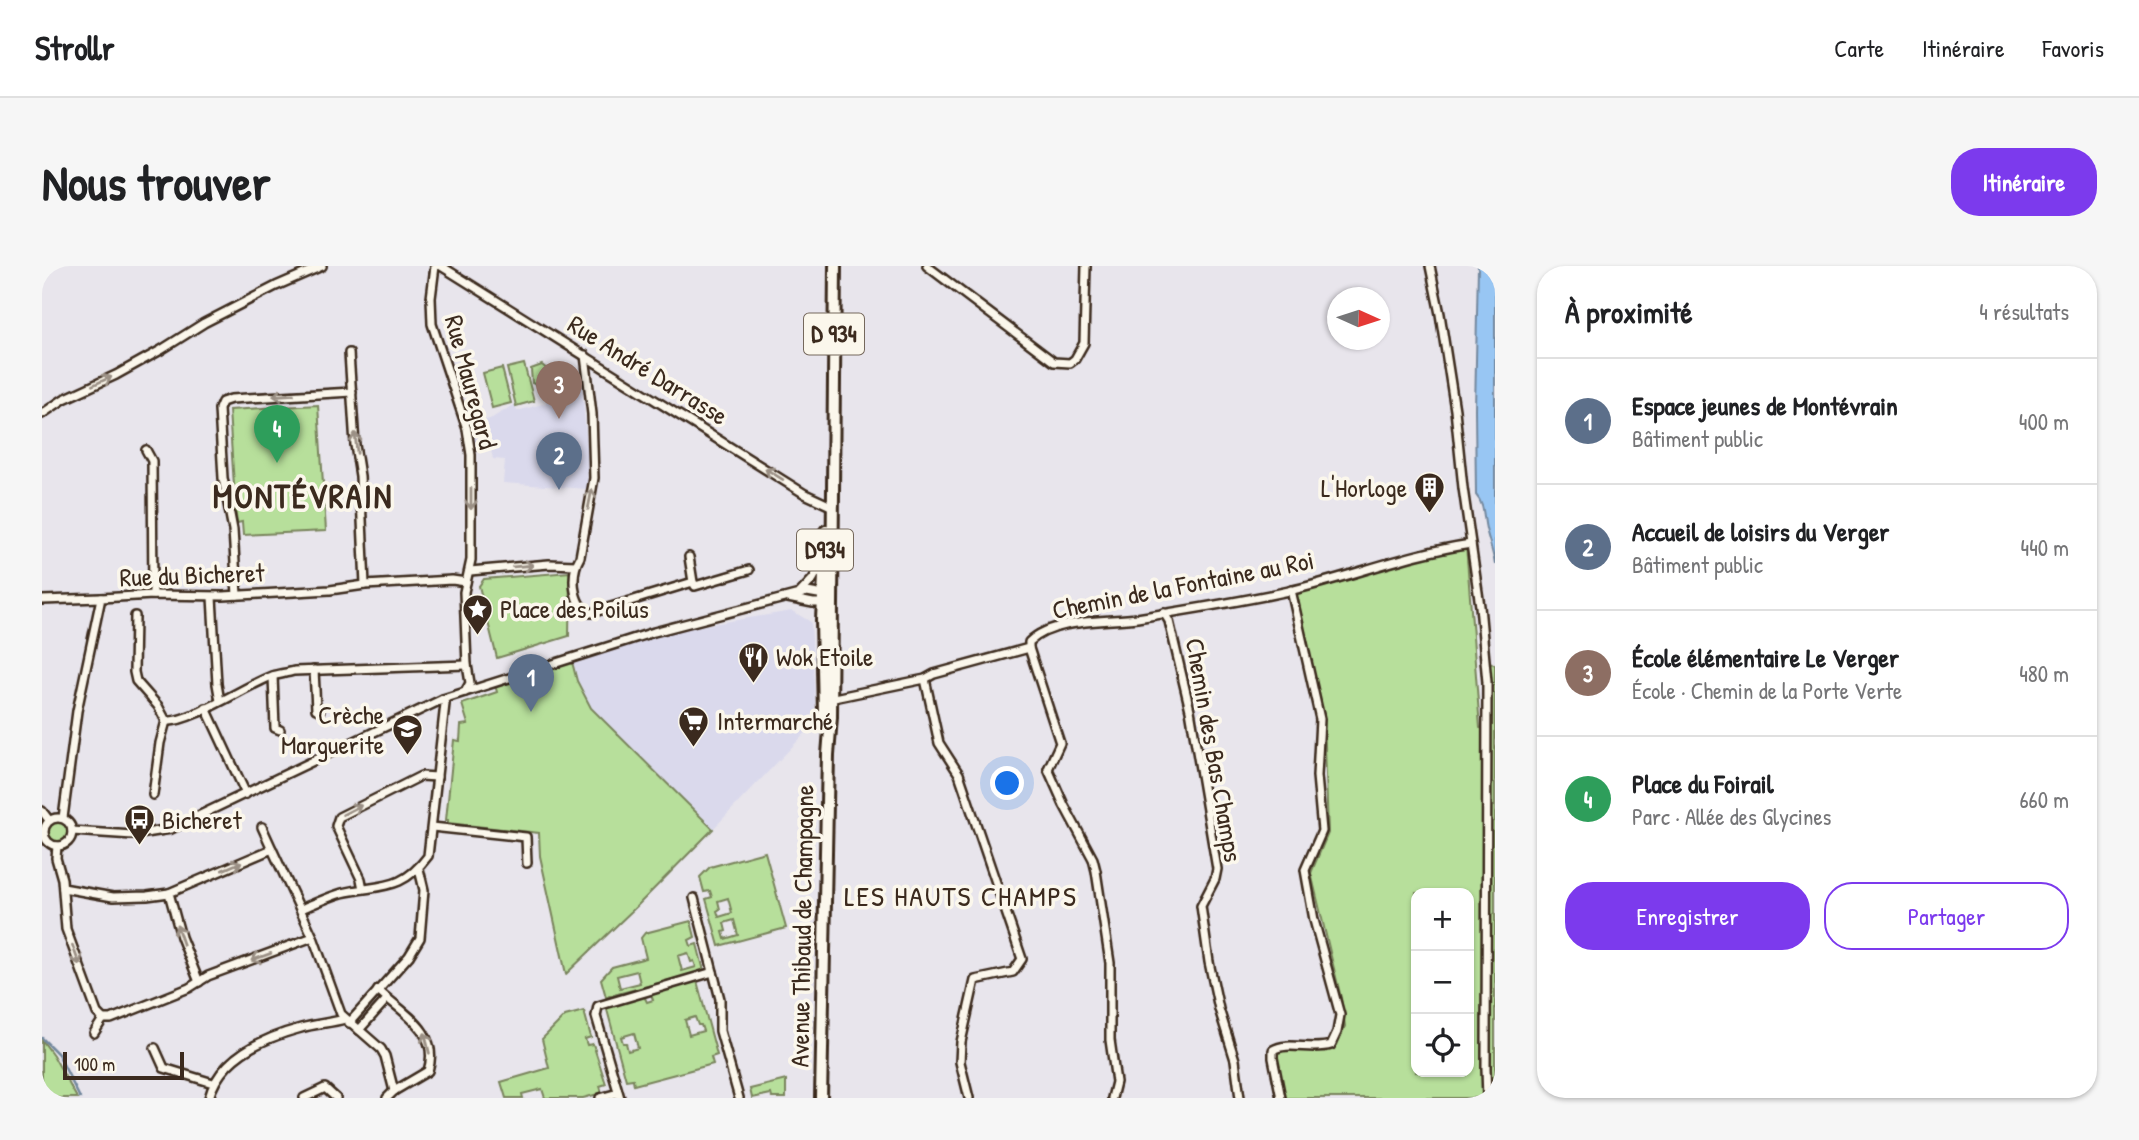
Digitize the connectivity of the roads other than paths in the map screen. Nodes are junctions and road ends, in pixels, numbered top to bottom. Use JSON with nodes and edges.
{"nodes":[{"id":1,"x":322,"y":266,"type":"edge"},
{"id":2,"x":435,"y":266,"type":"edge"},
{"id":3,"x":441,"y":266,"type":"edge"},
{"id":4,"x":835,"y":266,"type":"edge"},
{"id":5,"x":927,"y":266,"type":"edge"},
{"id":6,"x":1086,"y":266,"type":"edge"},
{"id":7,"x":1430,"y":266,"type":"edge"},
{"id":8,"x":349,"y":353,"type":"dead end"},
{"id":9,"x":585,"y":355,"type":"junction"},
{"id":10,"x":352,"y":391,"type":"junction"},
{"id":11,"x":42,"y":414,"type":"edge"},
{"id":12,"x":146,"y":450,"type":"dead end"},
{"id":13,"x":830,"y":505,"type":"junction"},
{"id":14,"x":1471,"y":544,"type":"junction"},
{"id":15,"x":689,"y":557,"type":"dead end"},
{"id":16,"x":825,"y":557,"type":"junction"},
{"id":17,"x":576,"y":565,"type":"junction"},
{"id":18,"x":749,"y":570,"type":"dead end"},
{"id":19,"x":470,"y":571,"type":"junction"},
{"id":20,"x":466,"y":582,"type":"junction"},
{"id":21,"x":693,"y":582,"type":"junction"},
{"id":22,"x":365,"y":585,"type":"junction"},
{"id":23,"x":1291,"y":590,"type":"junction"},
{"id":24,"x":799,"y":594,"type":"junction"},
{"id":25,"x":152,"y":595,"type":"junction"},
{"id":26,"x":237,"y":595,"type":"junction"},
{"id":27,"x":212,"y":597,"type":"junction"},
{"id":28,"x":101,"y":598,"type":"junction"},
{"id":29,"x":788,"y":598,"type":"junction"},
{"id":30,"x":826,"y":599,"type":"junction"},
{"id":31,"x":42,"y":600,"type":"edge"},
{"id":32,"x":1164,"y":613,"type":"junction"},
{"id":33,"x":135,"y":616,"type":"dead end"},
{"id":34,"x":1029,"y":648,"type":"junction"},
{"id":35,"x":467,"y":666,"type":"junction"},
{"id":36,"x":314,"y":670,"type":"junction"},
{"id":37,"x":272,"y":676,"type":"junction"},
{"id":38,"x":925,"y":679,"type":"junction"},
{"id":39,"x":465,"y":692,"type":"junction"},
{"id":40,"x":443,"y":699,"type":"junction"},
{"id":41,"x":827,"y":699,"type":"junction"},
{"id":42,"x":220,"y":701,"type":"junction"},
{"id":43,"x":206,"y":708,"type":"junction"},
{"id":44,"x":320,"y":710,"type":"dead end"},
{"id":45,"x":166,"y":721,"type":"junction"},
{"id":46,"x":280,"y":730,"type":"dead end"},
{"id":47,"x":437,"y":777,"type":"junction"},
{"id":48,"x":246,"y":794,"type":"junction"},
{"id":49,"x":153,"y":795,"type":"dead end"},
{"id":50,"x":42,"y":810,"type":"edge"},
{"id":51,"x":63,"y":818,"type":"junction"},
{"id":52,"x":49,"y":820,"type":"junction"},
{"id":53,"x":262,"y":827,"type":"dead end"},
{"id":54,"x":432,"y":827,"type":"junction"},
{"id":55,"x":72,"y":831,"type":"junction"},
{"id":56,"x":57,"y":846,"type":"junction"},
{"id":57,"x":272,"y":849,"type":"junction"},
{"id":58,"x":527,"y":863,"type":"dead end"},
{"id":59,"x":419,"y":869,"type":"junction"},
{"id":60,"x":63,"y":888,"type":"junction"},
{"id":61,"x":363,"y":889,"type":"junction"},
{"id":62,"x":169,"y":892,"type":"junction"},
{"id":63,"x":694,"y":898,"type":"dead end"},
{"id":64,"x":301,"y":909,"type":"junction"},
{"id":65,"x":313,"y":937,"type":"junction"},
{"id":66,"x":713,"y":972,"type":"junction"},
{"id":67,"x":197,"y":979,"type":"junction"},
{"id":68,"x":378,"y":990,"type":"junction"},
{"id":69,"x":387,"y":999,"type":"junction"},
{"id":70,"x":103,"y":1020,"type":"junction"},
{"id":71,"x":347,"y":1021,"type":"junction"},
{"id":72,"x":359,"y":1030,"type":"junction"},
{"id":73,"x":94,"y":1033,"type":"dead end"},
{"id":74,"x":155,"y":1048,"type":"dead end"},
{"id":75,"x":213,"y":1083,"type":"junction"},
{"id":76,"x":394,"y":1091,"type":"junction"},
{"id":77,"x":619,"y":1095,"type":"edge"},
{"id":78,"x":209,"y":1098,"type":"edge"},
{"id":79,"x":304,"y":1098,"type":"edge"},
{"id":80,"x":337,"y":1098,"type":"edge"},
{"id":81,"x":387,"y":1098,"type":"edge"},
{"id":82,"x":600,"y":1098,"type":"edge"},
{"id":83,"x":739,"y":1098,"type":"edge"},
{"id":84,"x":821,"y":1098,"type":"edge"},
{"id":85,"x":969,"y":1098,"type":"edge"},
{"id":86,"x":1112,"y":1098,"type":"edge"},
{"id":87,"x":1240,"y":1098,"type":"edge"},
{"id":88,"x":1281,"y":1098,"type":"edge"},
{"id":89,"x":1487,"y":1098,"type":"edge"}],
"edges":[{"from":11,"to":1,"type":"street","one_way":true},
{"from":2,"to":19,"type":"street","name":"Rue Mauregard","one_way":true},
{"from":3,"to":9,"type":"street","name":"Rue André Darrasse"},
{"from":4,"to":13,"type":"main road","name":"Avenue Thibaud de Champagne","number":"D 934"},
{"from":5,"to":6,"type":"street"},
{"from":7,"to":14,"type":"street"},
{"from":8,"to":10,"type":"street"},
{"from":13,"to":9,"type":"street","name":"Rue André Darrasse","one_way":true},
{"from":17,"to":9,"type":"street","one_way":true},
{"from":22,"to":10,"type":"street","one_way":true},
{"from":10,"to":26,"type":"street","one_way":true},
{"from":12,"to":25,"type":"street"},
{"from":13,"to":16,"type":"main road","name":"Avenue Thibaud de Champagne","number":"D934"},
{"from":13,"to":30,"type":"main road","name":"Avenue Thibaud de Champagne","number":"D 934"},
{"from":14,"to":23,"type":"street","name":"Chemin de la Fontaine au Roi"},
{"from":14,"to":89,"type":"street"},
{"from":15,"to":21,"type":"street"},
{"from":16,"to":24,"type":"street"},
{"from":16,"to":30,"type":"main road","name":"Avenue Thibaud de Champagne","number":"D934"},
{"from":19,"to":17,"type":"street","one_way":true},
{"from":17,"to":21,"type":"street"},
{"from":18,"to":21,"type":"street"},
{"from":19,"to":20,"type":"street","name":"Rue Mauregard"},
{"from":20,"to":22,"type":"street","name":"Rue du Bicheret"},
{"from":20,"to":35,"type":"street","name":"Rue Mauregard"},
{"from":22,"to":26,"type":"street","name":"Rue du Bicheret"},
{"from":23,"to":32,"type":"street","name":"Chemin de la Fontaine au Roi"},
{"from":23,"to":88,"type":"street"},
{"from":24,"to":29,"type":"street"},
{"from":24,"to":30,"type":"street"},
{"from":25,"to":27,"type":"street","name":"Rue du Bicheret"},
{"from":25,"to":28,"type":"street","name":"Rue du Bicheret"},
{"from":26,"to":27,"type":"street","name":"Rue du Bicheret"},
{"from":27,"to":42,"type":"street"},
{"from":28,"to":31,"type":"street"},
{"from":28,"to":51,"type":"street","name":"Rue du Bicheret"},
{"from":29,"to":30,"type":"street"},
{"from":29,"to":39,"type":"street"},
{"from":30,"to":41,"type":"main road","name":"Avenue Thibaud de Champagne","number":"D 934"},
{"from":32,"to":34,"type":"street","name":"Chemin de la Fontaine au Roi"},
{"from":32,"to":87,"type":"street","name":"Chemin des Bas Champs"},
{"from":33,"to":45,"type":"street"},
{"from":34,"to":38,"type":"street","name":"Chemin de la Fontaine au Roi"},
{"from":34,"to":86,"type":"street"},
{"from":35,"to":36,"type":"street"},
{"from":35,"to":39,"type":"street","name":"Rue Mauregard"},
{"from":36,"to":37,"type":"street"},
{"from":36,"to":44,"type":"street"},
{"from":37,"to":42,"type":"street"},
{"from":37,"to":46,"type":"street"},
{"from":38,"to":41,"type":"street","name":"Chemin de la Fontaine au Roi"},
{"from":38,"to":85,"type":"street"},
{"from":39,"to":40,"type":"street"},
{"from":40,"to":47,"type":"street"},
{"from":40,"to":48,"type":"street"},
{"from":41,"to":84,"type":"main road","name":"Avenue Thibaud de Champagne","number":"D 934"},
{"from":42,"to":43,"type":"street"},
{"from":43,"to":45,"type":"street"},
{"from":43,"to":48,"type":"street"},
{"from":45,"to":49,"type":"street"},
{"from":47,"to":54,"type":"street"},
{"from":61,"to":47,"type":"street","one_way":true},
{"from":48,"to":55,"type":"street"},
{"from":50,"to":52,"type":"street"},
{"from":51,"to":52,"type":"street"},
{"from":51,"to":55,"type":"street"},
{"from":52,"to":56,"type":"street"},
{"from":53,"to":57,"type":"street"},
{"from":54,"to":58,"type":"street"},
{"from":54,"to":59,"type":"street"},
{"from":55,"to":56,"type":"street"},
{"from":56,"to":60,"type":"street"},
{"from":62,"to":57,"type":"street","one_way":true},
{"from":57,"to":64,"type":"street"},
{"from":59,"to":61,"type":"street"},
{"from":59,"to":68,"type":"street"},
{"from":60,"to":62,"type":"street"},
{"from":60,"to":70,"type":"street","one_way":true},
{"from":61,"to":64,"type":"street"},
{"from":67,"to":62,"type":"street","one_way":true},
{"from":63,"to":66,"type":"street"},
{"from":64,"to":65,"type":"street"},
{"from":65,"to":67,"type":"street","one_way":true},
{"from":65,"to":71,"type":"street"},
{"from":66,"to":77,"type":"street"},
{"from":66,"to":83,"type":"street"},
{"from":67,"to":70,"type":"street"},
{"from":68,"to":69,"type":"street"},
{"from":68,"to":71,"type":"street"},
{"from":69,"to":72,"type":"street"},
{"from":76,"to":69,"type":"street","one_way":true},
{"from":70,"to":73,"type":"street"},
{"from":71,"to":72,"type":"street"},
{"from":71,"to":75,"type":"street"},
{"from":72,"to":76,"type":"street"},
{"from":74,"to":75,"type":"street"},
{"from":75,"to":78,"type":"street"},
{"from":76,"to":81,"type":"street"},
{"from":77,"to":82,"type":"street"},
{"from":79,"to":80,"type":"street"}]}
